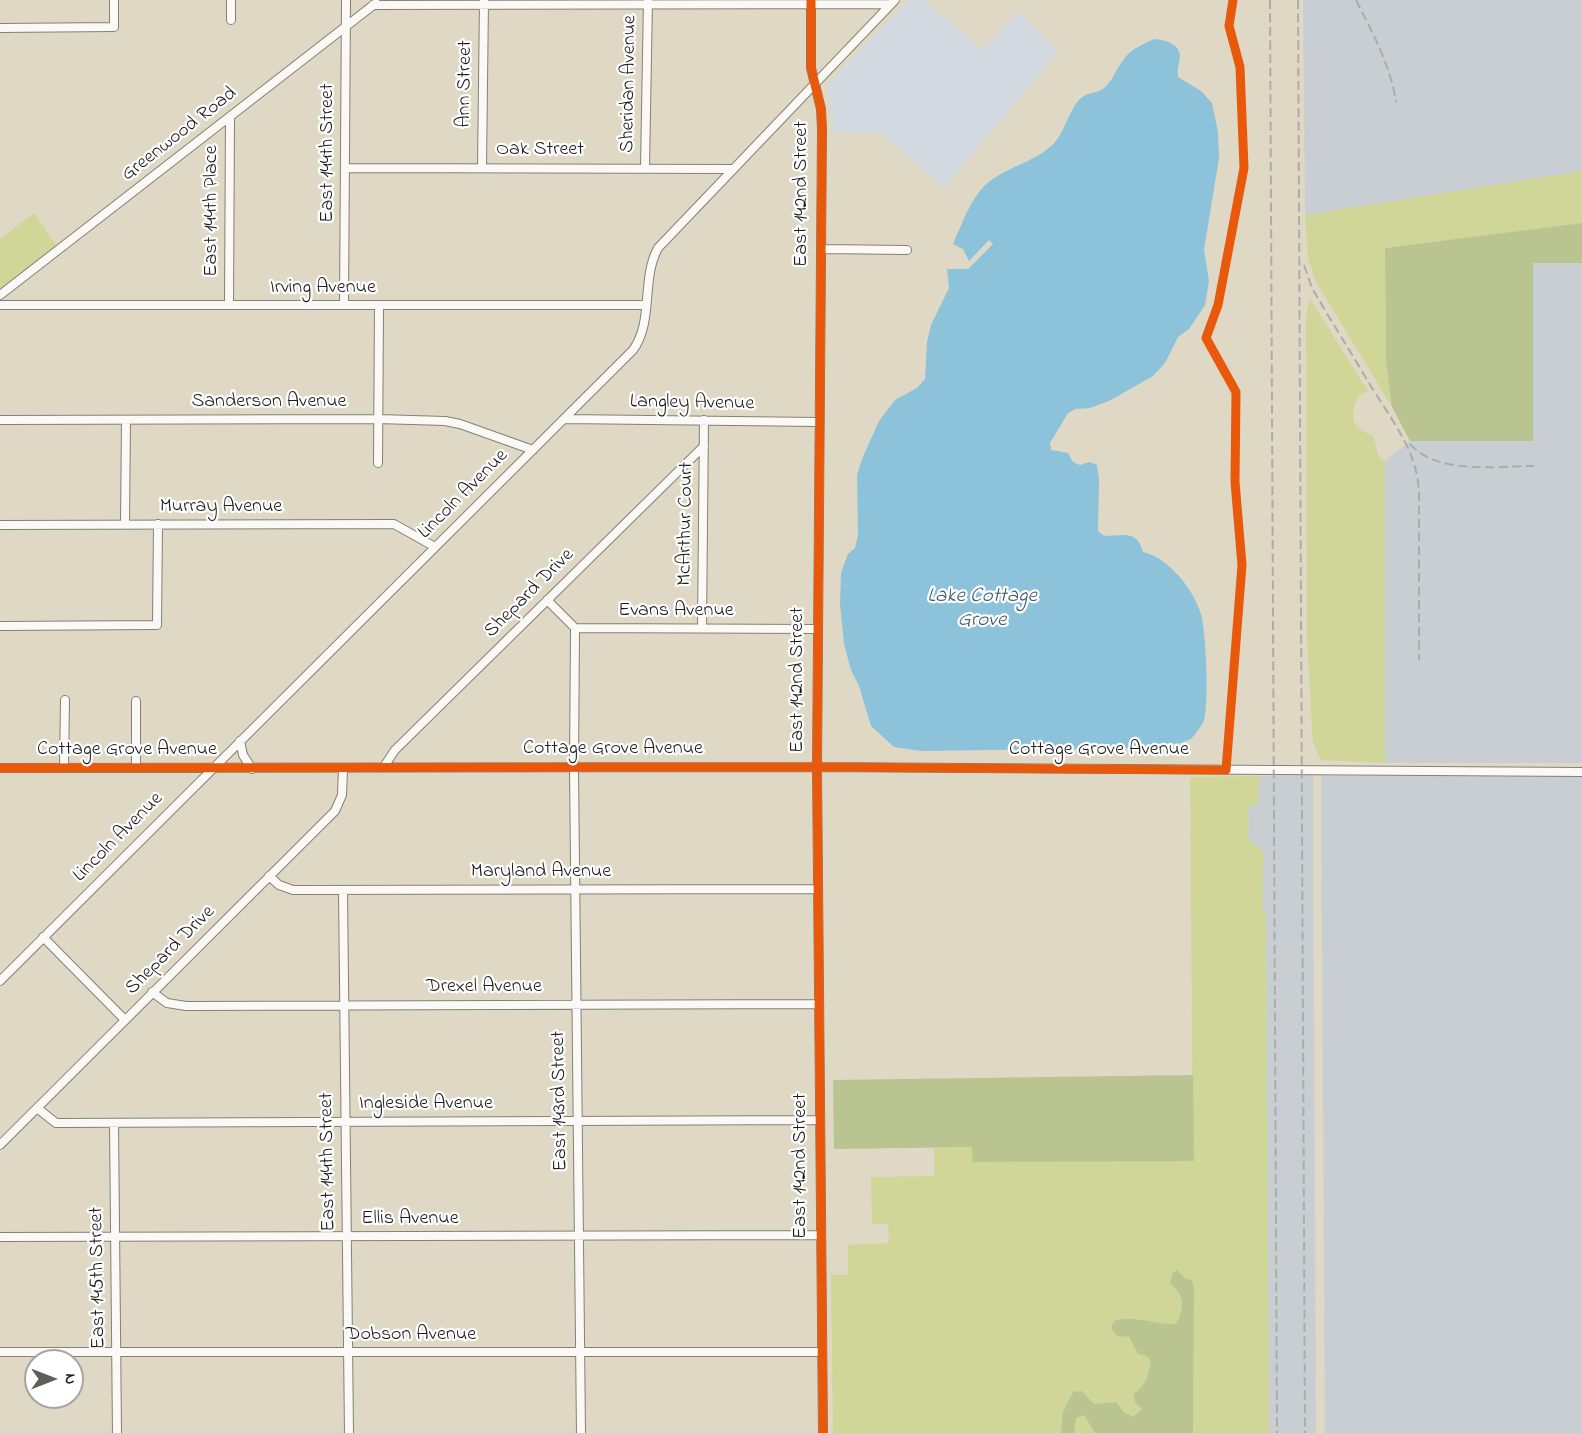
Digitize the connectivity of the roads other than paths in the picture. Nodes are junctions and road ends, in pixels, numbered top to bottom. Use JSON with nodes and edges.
{"nodes":[{"id":1,"x":114,"y":0,"type":"edge"},
{"id":2,"x":231,"y":0,"type":"edge"},
{"id":3,"x":346,"y":0,"type":"edge"},
{"id":4,"x":376,"y":2,"type":"edge"},
{"id":5,"x":484,"y":2,"type":"edge"},
{"id":6,"x":648,"y":2,"type":"edge"},
{"id":7,"x":811,"y":2,"type":"edge"},
{"id":8,"x":893,"y":2,"type":"edge"},
{"id":9,"x":231,"y":20,"type":"dead end"},
{"id":10,"x":346,"y":26,"type":"junction"},
{"id":11,"x":0,"y":28,"type":"edge"},
{"id":12,"x":815,"y":83,"type":"junction"},
{"id":13,"x":230,"y":117,"type":"junction"},
{"id":14,"x":346,"y":168,"type":"junction"},
{"id":15,"x":482,"y":168,"type":"junction"},
{"id":16,"x":645,"y":168,"type":"junction"},
{"id":17,"x":733,"y":169,"type":"junction"},
{"id":18,"x":821,"y":249,"type":"junction"},
{"id":19,"x":907,"y":250,"type":"dead end"},
{"id":20,"x":0,"y":296,"type":"edge"},
{"id":21,"x":229,"y":304,"type":"junction"},
{"id":22,"x":0,"y":305,"type":"edge"},
{"id":23,"x":344,"y":305,"type":"junction"},
{"id":24,"x":379,"y":305,"type":"junction"},
{"id":25,"x":645,"y":305,"type":"junction"},
{"id":26,"x":378,"y":419,"type":"junction"},
{"id":27,"x":565,"y":419,"type":"junction"},
{"id":28,"x":0,"y":420,"type":"edge"},
{"id":29,"x":126,"y":420,"type":"junction"},
{"id":30,"x":704,"y":420,"type":"junction"},
{"id":31,"x":818,"y":422,"type":"junction"},
{"id":32,"x":704,"y":446,"type":"junction"},
{"id":33,"x":533,"y":450,"type":"junction"},
{"id":34,"x":378,"y":463,"type":"dead end"},
{"id":35,"x":125,"y":524,"type":"junction"},
{"id":36,"x":158,"y":524,"type":"junction"},
{"id":37,"x":0,"y":525,"type":"edge"},
{"id":38,"x":435,"y":547,"type":"junction"},
{"id":39,"x":547,"y":600,"type":"junction"},
{"id":40,"x":0,"y":626,"type":"edge"},
{"id":41,"x":575,"y":628,"type":"junction"},
{"id":42,"x":702,"y":628,"type":"junction"},
{"id":43,"x":817,"y":629,"type":"junction"},
{"id":44,"x":65,"y":700,"type":"dead end"},
{"id":45,"x":136,"y":701,"type":"dead end"},
{"id":46,"x":240,"y":741,"type":"junction"},
{"id":47,"x":817,"y":767,"type":"junction"},
{"id":48,"x":0,"y":768,"type":"edge"},
{"id":49,"x":64,"y":768,"type":"junction"},
{"id":50,"x":136,"y":768,"type":"junction"},
{"id":51,"x":383,"y":768,"type":"junction"},
{"id":52,"x":212,"y":769,"type":"junction"},
{"id":53,"x":252,"y":769,"type":"junction"},
{"id":54,"x":342,"y":769,"type":"junction"},
{"id":55,"x":574,"y":769,"type":"junction"},
{"id":56,"x":1582,"y":772,"type":"edge"},
{"id":57,"x":270,"y":876,"type":"junction"},
{"id":58,"x":575,"y":889,"type":"junction"},
{"id":59,"x":817,"y":889,"type":"junction"},
{"id":60,"x":342,"y":890,"type":"junction"},
{"id":61,"x":43,"y":937,"type":"junction"},
{"id":62,"x":0,"y":981,"type":"edge"},
{"id":63,"x":152,"y":993,"type":"junction"},
{"id":64,"x":576,"y":1004,"type":"junction"},
{"id":65,"x":818,"y":1004,"type":"junction"},
{"id":66,"x":344,"y":1006,"type":"junction"},
{"id":67,"x":125,"y":1020,"type":"junction"},
{"id":68,"x":37,"y":1108,"type":"junction"},
{"id":69,"x":820,"y":1120,"type":"junction"},
{"id":70,"x":578,"y":1121,"type":"junction"},
{"id":71,"x":114,"y":1122,"type":"junction"},
{"id":72,"x":345,"y":1122,"type":"junction"},
{"id":73,"x":0,"y":1145,"type":"edge"},
{"id":74,"x":820,"y":1235,"type":"junction"},
{"id":75,"x":346,"y":1236,"type":"junction"},
{"id":76,"x":579,"y":1236,"type":"junction"},
{"id":77,"x":0,"y":1237,"type":"edge"},
{"id":78,"x":115,"y":1237,"type":"junction"},
{"id":79,"x":0,"y":1352,"type":"edge"},
{"id":80,"x":117,"y":1352,"type":"junction"},
{"id":81,"x":348,"y":1352,"type":"junction"},
{"id":82,"x":580,"y":1352,"type":"junction"},
{"id":83,"x":822,"y":1352,"type":"junction"},
{"id":84,"x":117,"y":1433,"type":"edge"},
{"id":85,"x":349,"y":1433,"type":"edge"},
{"id":86,"x":581,"y":1433,"type":"edge"},
{"id":87,"x":823,"y":1433,"type":"edge"}],
"edges":[{"from":1,"to":11,"type":"street"},
{"from":2,"to":9,"type":"street"},
{"from":3,"to":10,"type":"street","name":"East 144th Street"},
{"from":4,"to":5,"type":"street"},
{"from":4,"to":10,"type":"street","name":"Greenwood Road"},
{"from":5,"to":6,"type":"street"},
{"from":5,"to":15,"type":"street","name":"Ann Street"},
{"from":6,"to":7,"type":"street"},
{"from":6,"to":16,"type":"street","name":"Sheridan Avenue"},
{"from":7,"to":8,"type":"street"},
{"from":7,"to":12,"type":"street","name":"East 142nd Street"},
{"from":8,"to":12,"type":"street","name":"Lincoln Avenue"},
{"from":10,"to":13,"type":"street","name":"Greenwood Road"},
{"from":10,"to":14,"type":"street","name":"East 144th Street"},
{"from":12,"to":17,"type":"street","name":"Lincoln Avenue"},
{"from":12,"to":18,"type":"street","name":"East 142nd Street"},
{"from":13,"to":20,"type":"street","name":"Greenwood Road"},
{"from":13,"to":21,"type":"street","name":"East 144th Place"},
{"from":14,"to":15,"type":"street","name":"Oak Street"},
{"from":14,"to":23,"type":"street","name":"East 144th Street"},
{"from":15,"to":16,"type":"street","name":"Oak Street"},
{"from":16,"to":17,"type":"street","name":"Oak Street"},
{"from":17,"to":25,"type":"street","name":"Lincoln Avenue"},
{"from":18,"to":19,"type":"street"},
{"from":18,"to":31,"type":"street","name":"East 142nd Street"},
{"from":21,"to":22,"type":"street","name":"Irving Avenue"},
{"from":21,"to":23,"type":"street","name":"Irving Avenue"},
{"from":23,"to":24,"type":"street","name":"Irving Avenue"},
{"from":24,"to":25,"type":"street","name":"Irving Avenue"},
{"from":24,"to":26,"type":"street"},
{"from":25,"to":27,"type":"street","name":"Lincoln Avenue"},
{"from":26,"to":29,"type":"street","name":"Sanderson Avenue"},
{"from":26,"to":33,"type":"street","name":"Sanderson Avenue"},
{"from":26,"to":34,"type":"street"},
{"from":27,"to":30,"type":"street","name":"Langley Avenue"},
{"from":27,"to":33,"type":"street","name":"Lincoln Avenue"},
{"from":28,"to":29,"type":"street","name":"Sanderson Avenue"},
{"from":29,"to":35,"type":"street"},
{"from":30,"to":31,"type":"street","name":"Langley Avenue"},
{"from":30,"to":32,"type":"street","name":"McArthur Court"},
{"from":31,"to":43,"type":"street","name":"East 142nd Street"},
{"from":32,"to":39,"type":"street","name":"Shepard Drive"},
{"from":32,"to":42,"type":"street","name":"McArthur Court"},
{"from":33,"to":38,"type":"street","name":"Lincoln Avenue"},
{"from":35,"to":36,"type":"street","name":"Murray Avenue"},
{"from":35,"to":37,"type":"street","name":"Murray Avenue"},
{"from":36,"to":38,"type":"street","name":"Murray Avenue"},
{"from":36,"to":40,"type":"street"},
{"from":38,"to":46,"type":"street","name":"Lincoln Avenue"},
{"from":39,"to":41,"type":"street"},
{"from":39,"to":51,"type":"street","name":"Shepard Drive"},
{"from":41,"to":42,"type":"street","name":"Evans Avenue"},
{"from":41,"to":55,"type":"street","name":"East 143rd Street"},
{"from":42,"to":43,"type":"street","name":"Evans Avenue"},
{"from":43,"to":47,"type":"street","name":"East 142nd Street"},
{"from":44,"to":49,"type":"street"},
{"from":45,"to":50,"type":"street"},
{"from":46,"to":52,"type":"street","name":"Lincoln Avenue"},
{"from":46,"to":53,"type":"street"},
{"from":47,"to":55,"type":"street","name":"Cottage Grove Avenue"},
{"from":47,"to":56,"type":"street","name":"Cottage Grove Avenue"},
{"from":47,"to":59,"type":"street","name":"East 142nd Street"},
{"from":48,"to":49,"type":"street","name":"Cottage Grove Avenue"},
{"from":49,"to":50,"type":"street","name":"Cottage Grove Avenue"},
{"from":50,"to":52,"type":"street","name":"Cottage Grove Avenue"},
{"from":51,"to":54,"type":"street","name":"Cottage Grove Avenue"},
{"from":51,"to":55,"type":"street","name":"Cottage Grove Avenue"},
{"from":52,"to":53,"type":"street","name":"Cottage Grove Avenue"},
{"from":52,"to":61,"type":"street","name":"Lincoln Avenue"},
{"from":53,"to":54,"type":"street","name":"Cottage Grove Avenue"},
{"from":54,"to":57,"type":"street","name":"Shepard Drive"},
{"from":55,"to":58,"type":"street","name":"East 143rd Street"},
{"from":57,"to":60,"type":"street","name":"Maryland Avenue"},
{"from":57,"to":63,"type":"street","name":"Shepard Drive"},
{"from":58,"to":59,"type":"street","name":"Maryland Avenue"},
{"from":58,"to":60,"type":"street","name":"Maryland Avenue"},
{"from":58,"to":64,"type":"street","name":"East 143rd Street"},
{"from":59,"to":65,"type":"street","name":"East 142nd Street"},
{"from":60,"to":66,"type":"street","name":"East 144th Street"},
{"from":61,"to":62,"type":"street","name":"Lincoln Avenue"},
{"from":61,"to":67,"type":"street"},
{"from":63,"to":66,"type":"street","name":"Drexel Avenue"},
{"from":63,"to":67,"type":"street","name":"Shepard Drive"},
{"from":64,"to":65,"type":"street","name":"Drexel Avenue"},
{"from":64,"to":66,"type":"street","name":"Drexel Avenue"},
{"from":64,"to":70,"type":"street","name":"East 143rd Street"},
{"from":65,"to":69,"type":"street","name":"East 142nd Street"},
{"from":66,"to":72,"type":"street","name":"East 144th Street"},
{"from":67,"to":68,"type":"street","name":"Shepard Drive"},
{"from":68,"to":71,"type":"street","name":"Ingleside Avenue"},
{"from":68,"to":73,"type":"street","name":"Shepard Drive"},
{"from":69,"to":70,"type":"street","name":"Ingleside Avenue"},
{"from":69,"to":74,"type":"street","name":"East 142nd Street"},
{"from":70,"to":72,"type":"street","name":"Ingleside Avenue"},
{"from":70,"to":76,"type":"street","name":"East 143rd Street"},
{"from":71,"to":72,"type":"street","name":"Ingleside Avenue"},
{"from":71,"to":78,"type":"street","name":"East 145th Street"},
{"from":72,"to":75,"type":"street","name":"East 144th Street"},
{"from":74,"to":76,"type":"street","name":"Ellis Avenue"},
{"from":74,"to":83,"type":"street","name":"East 142nd Street"},
{"from":75,"to":76,"type":"street","name":"Ellis Avenue"},
{"from":75,"to":78,"type":"street","name":"Ellis Avenue"},
{"from":75,"to":81,"type":"street","name":"East 144th Street"},
{"from":76,"to":82,"type":"street","name":"East 143rd Street"},
{"from":77,"to":78,"type":"street","name":"Ellis Avenue"},
{"from":78,"to":80,"type":"street","name":"East 145th Street"},
{"from":79,"to":80,"type":"street","name":"Dobson Avenue"},
{"from":80,"to":81,"type":"street","name":"Dobson Avenue"},
{"from":80,"to":84,"type":"street","name":"East 145th Street"},
{"from":81,"to":82,"type":"street","name":"Dobson Avenue"},
{"from":81,"to":85,"type":"street","name":"East 144th Street"},
{"from":82,"to":83,"type":"street","name":"Dobson Avenue"},
{"from":82,"to":86,"type":"street","name":"East 143rd Street"},
{"from":83,"to":87,"type":"street","name":"East 142nd Street"}]}
